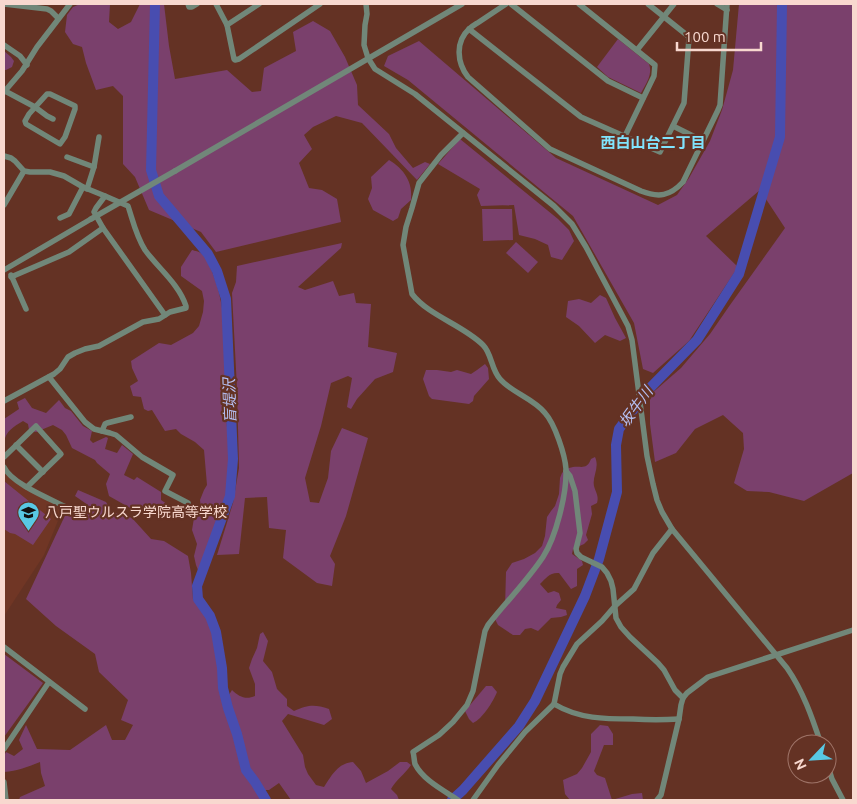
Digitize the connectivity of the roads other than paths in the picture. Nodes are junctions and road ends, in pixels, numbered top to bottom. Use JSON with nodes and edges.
{"nodes":[{"id":1,"x":4,"y":4,"type":"edge"},
{"id":2,"x":70,"y":4,"type":"edge"},
{"id":3,"x":188,"y":4,"type":"edge"},
{"id":4,"x":197,"y":4,"type":"edge"},
{"id":5,"x":216,"y":4,"type":"edge"},
{"id":6,"x":259,"y":4,"type":"edge"},
{"id":7,"x":320,"y":4,"type":"edge"},
{"id":8,"x":366,"y":4,"type":"edge"},
{"id":9,"x":462,"y":4,"type":"edge"},
{"id":10,"x":506,"y":4,"type":"edge"},
{"id":11,"x":511,"y":4,"type":"edge"},
{"id":12,"x":579,"y":4,"type":"edge"},
{"id":13,"x":648,"y":4,"type":"edge"},
{"id":14,"x":674,"y":4,"type":"edge"},
{"id":15,"x":717,"y":4,"type":"edge"},
{"id":16,"x":727,"y":7,"type":"edge"},
{"id":17,"x":664,"y":17,"type":"junction"},
{"id":18,"x":58,"y":18,"type":"junction"},
{"id":19,"x":227,"y":25,"type":"junction"},
{"id":20,"x":469,"y":29,"type":"junction"},
{"id":21,"x":4,"y":45,"type":"edge"},
{"id":22,"x":637,"y":50,"type":"junction"},
{"id":23,"x":368,"y":58,"type":"junction"},
{"id":24,"x":27,"y":65,"type":"junction"},
{"id":25,"x":4,"y":92,"type":"edge"},
{"id":26,"x":643,"y":98,"type":"junction"},
{"id":27,"x":35,"y":107,"type":"junction"},
{"id":28,"x":53,"y":119,"type":"dead end"},
{"id":29,"x":673,"y":126,"type":"junction"},
{"id":30,"x":463,"y":133,"type":"junction"},
{"id":31,"x":625,"y":136,"type":"junction"},
{"id":32,"x":99,"y":137,"type":"dead end"},
{"id":33,"x":703,"y":141,"type":"junction"},
{"id":34,"x":4,"y":156,"type":"edge"},
{"id":35,"x":67,"y":157,"type":"dead end"},
{"id":36,"x":94,"y":166,"type":"junction"},
{"id":37,"x":24,"y":171,"type":"junction"},
{"id":38,"x":85,"y":188,"type":"junction"},
{"id":39,"x":105,"y":196,"type":"junction"},
{"id":40,"x":4,"y":204,"type":"edge"},
{"id":41,"x":60,"y":218,"type":"dead end"},
{"id":42,"x":103,"y":228,"type":"junction"},
{"id":43,"x":6,"y":270,"type":"edge"},
{"id":44,"x":11,"y":276,"type":"junction"},
{"id":45,"x":26,"y":309,"type":"dead end"},
{"id":46,"x":165,"y":315,"type":"junction"},
{"id":47,"x":49,"y":377,"type":"junction"},
{"id":48,"x":4,"y":401,"type":"edge"},
{"id":49,"x":131,"y":417,"type":"dead end"},
{"id":50,"x":102,"y":431,"type":"junction"},
{"id":51,"x":16,"y":445,"type":"junction"},
{"id":52,"x":4,"y":457,"type":"edge"},
{"id":53,"x":4,"y":469,"type":"edge"},
{"id":54,"x":566,"y":470,"type":"junction"},
{"id":55,"x":43,"y":472,"type":"junction"},
{"id":56,"x":27,"y":487,"type":"junction"},
{"id":57,"x":188,"y":503,"type":"dead end"},
{"id":58,"x":64,"y":506,"type":"dead end"},
{"id":59,"x":672,"y":529,"type":"junction"},
{"id":60,"x":615,"y":606,"type":"junction"},
{"id":61,"x":853,"y":630,"type":"edge"},
{"id":62,"x":4,"y":647,"type":"edge"},
{"id":63,"x":777,"y":656,"type":"junction"},
{"id":64,"x":50,"y":682,"type":"junction"},
{"id":65,"x":683,"y":698,"type":"junction"},
{"id":66,"x":554,"y":704,"type":"junction"},
{"id":67,"x":85,"y":709,"type":"dead end"},
{"id":68,"x":679,"y":719,"type":"junction"},
{"id":69,"x":817,"y":734,"type":"edge"},
{"id":70,"x":4,"y":748,"type":"edge"},
{"id":71,"x":4,"y":782,"type":"edge"},
{"id":72,"x":835,"y":784,"type":"edge"},
{"id":73,"x":6,"y":800,"type":"edge"},
{"id":74,"x":458,"y":800,"type":"edge"},
{"id":75,"x":473,"y":800,"type":"edge"},
{"id":76,"x":658,"y":800,"type":"edge"},
{"id":77,"x":843,"y":800,"type":"edge"}],
"edges":[{"from":1,"to":18,"type":"street"},
{"from":2,"to":18,"type":"street"},
{"from":3,"to":4,"type":"street"},
{"from":5,"to":19,"type":"street"},
{"from":6,"to":19,"type":"street"},
{"from":7,"to":19,"type":"street"},
{"from":8,"to":23,"type":"street"},
{"from":9,"to":23,"type":"street"},
{"from":10,"to":20,"type":"street"},
{"from":11,"to":26,"type":"street"},
{"from":12,"to":22,"type":"street"},
{"from":13,"to":17,"type":"street"},
{"from":14,"to":17,"type":"street"},
{"from":15,"to":16,"type":"street"},
{"from":16,"to":33,"type":"street"},
{"from":17,"to":22,"type":"street"},
{"from":17,"to":29,"type":"street"},
{"from":18,"to":24,"type":"street"},
{"from":20,"to":31,"type":"street"},
{"from":20,"to":33,"type":"street"},
{"from":21,"to":24,"type":"street"},
{"from":22,"to":26,"type":"street"},
{"from":23,"to":30,"type":"street"},
{"from":23,"to":43,"type":"street","bridge":true},
{"from":24,"to":25,"type":"street"},
{"from":25,"to":27,"type":"street"},
{"from":26,"to":31,"type":"street"},
{"from":27,"to":27,"type":"street"},
{"from":27,"to":28,"type":"street"},
{"from":29,"to":31,"type":"street"},
{"from":29,"to":33,"type":"street"},
{"from":30,"to":54,"type":"street"},
{"from":30,"to":59,"type":"street"},
{"from":32,"to":36,"type":"street"},
{"from":34,"to":37,"type":"street"},
{"from":35,"to":36,"type":"street"},
{"from":36,"to":38,"type":"street"},
{"from":37,"to":38,"type":"street"},
{"from":37,"to":40,"type":"street"},
{"from":38,"to":39,"type":"street"},
{"from":38,"to":41,"type":"street"},
{"from":39,"to":42,"type":"street"},
{"from":39,"to":46,"type":"street"},
{"from":42,"to":44,"type":"street"},
{"from":42,"to":46,"type":"street"},
{"from":43,"to":44,"type":"street"},
{"from":44,"to":45,"type":"street"},
{"from":46,"to":47,"type":"street"},
{"from":47,"to":48,"type":"street"},
{"from":47,"to":50,"type":"street"},
{"from":49,"to":50,"type":"street"},
{"from":50,"to":57,"type":"street"},
{"from":51,"to":52,"type":"street"},
{"from":51,"to":55,"type":"street"},
{"from":51,"to":55,"type":"street"},
{"from":53,"to":56,"type":"street"},
{"from":54,"to":60,"type":"street"},
{"from":54,"to":74,"type":"street"},
{"from":55,"to":56,"type":"street"},
{"from":56,"to":58,"type":"street"},
{"from":59,"to":60,"type":"street"},
{"from":59,"to":63,"type":"street"},
{"from":60,"to":65,"type":"street"},
{"from":60,"to":66,"type":"street"},
{"from":61,"to":63,"type":"street"},
{"from":62,"to":64,"type":"street"},
{"from":63,"to":65,"type":"street"},
{"from":63,"to":69,"type":"street"},
{"from":64,"to":67,"type":"street"},
{"from":64,"to":70,"type":"street"},
{"from":65,"to":68,"type":"street"},
{"from":66,"to":68,"type":"street"},
{"from":66,"to":75,"type":"street"},
{"from":68,"to":76,"type":"street"},
{"from":71,"to":73,"type":"street"},
{"from":72,"to":77,"type":"street"}]}
